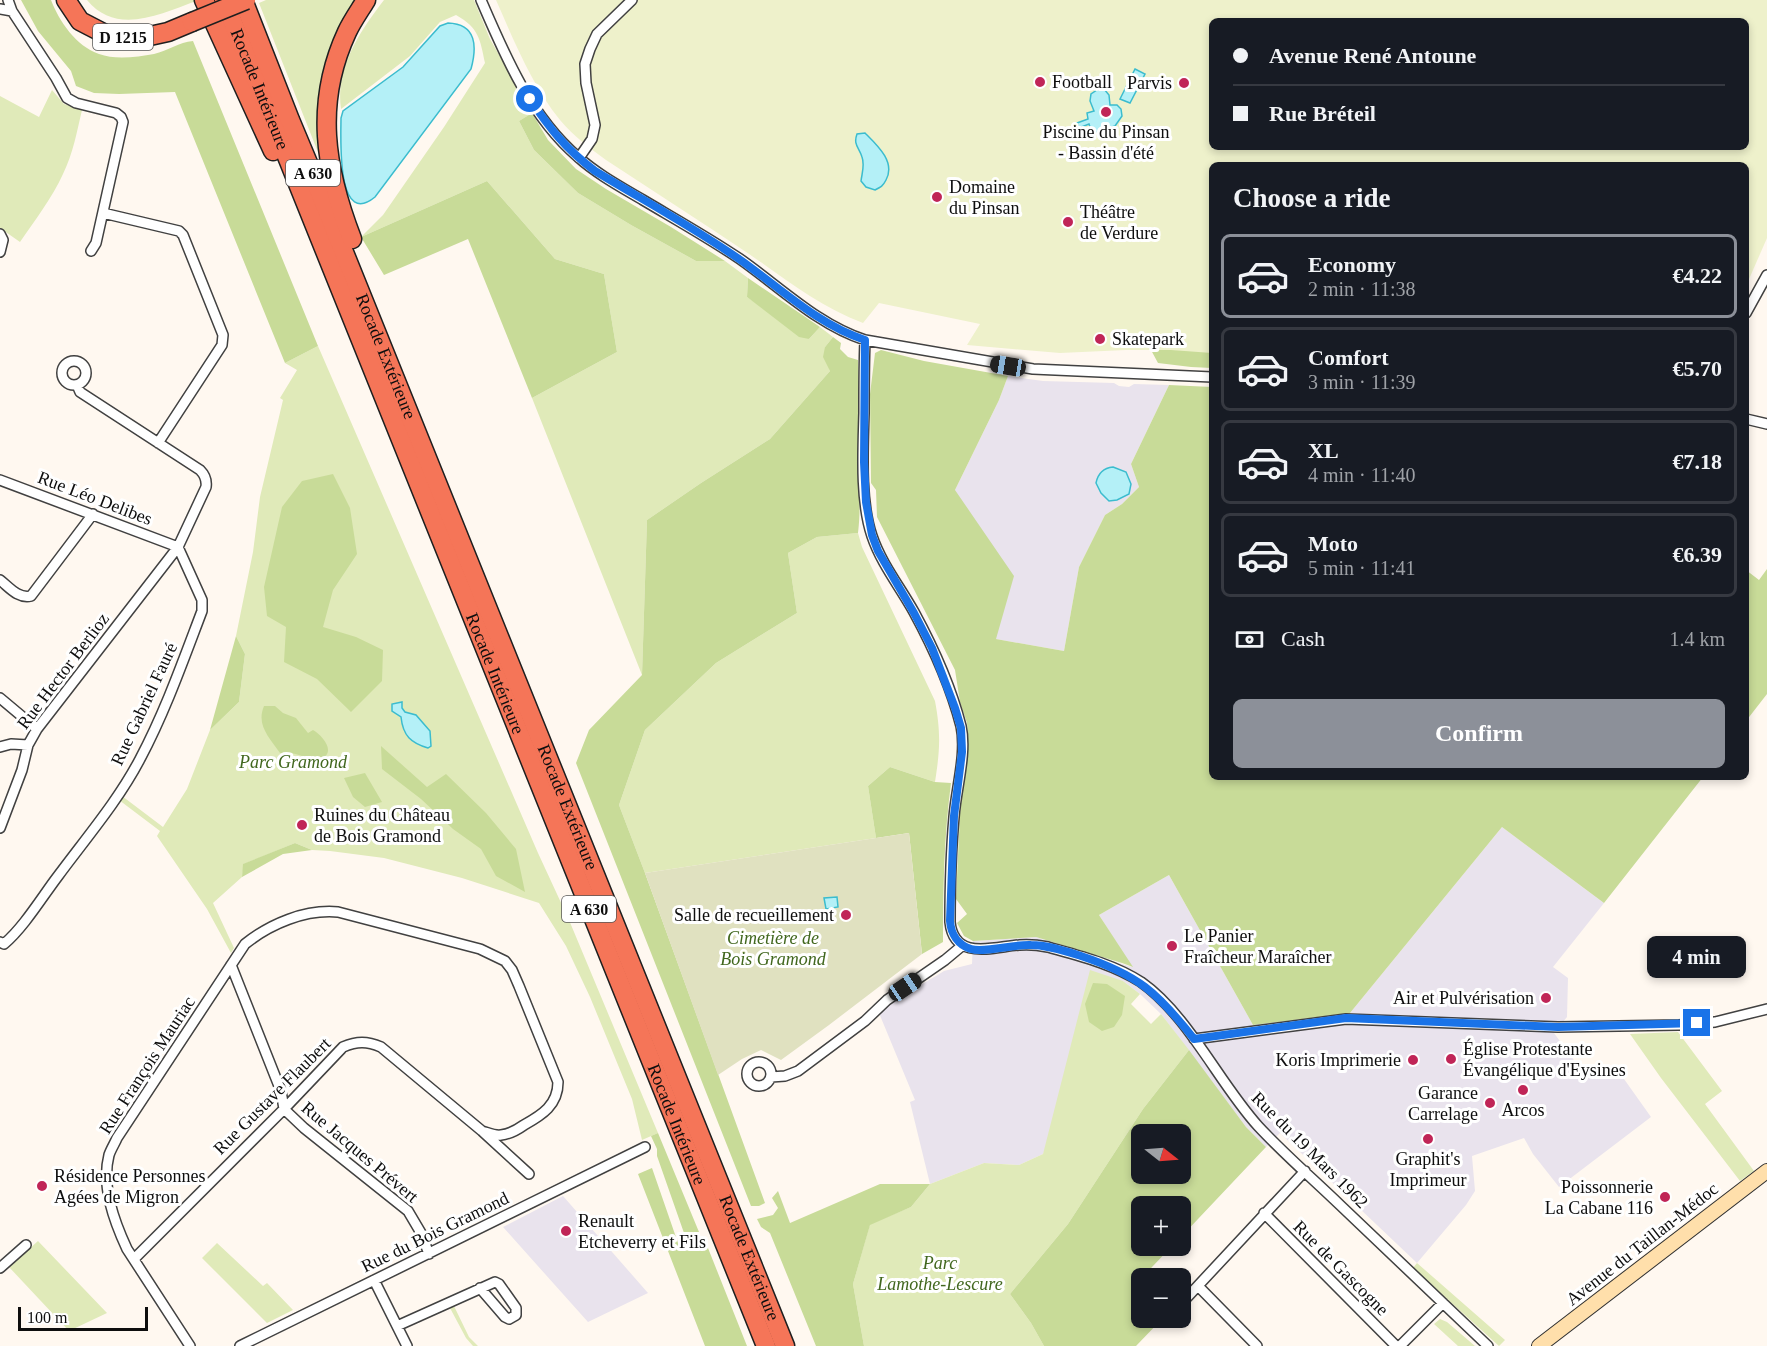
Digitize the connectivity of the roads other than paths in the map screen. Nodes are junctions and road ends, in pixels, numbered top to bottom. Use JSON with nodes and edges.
{"nodes":[{"id":1,"x":8,"y":0,"type":"edge"},
{"id":2,"x":66,"y":0,"type":"edge"},
{"id":3,"x":80,"y":0,"type":"edge"},
{"id":4,"x":204,"y":0,"type":"edge"},
{"id":5,"x":223,"y":0,"type":"edge"},
{"id":6,"x":244,"y":0,"type":"edge"},
{"id":7,"x":366,"y":0,"type":"edge"},
{"id":8,"x":481,"y":0,"type":"edge"},
{"id":9,"x":632,"y":0,"type":"edge"},
{"id":10,"x":0,"y":9,"type":"edge"},
{"id":11,"x":12,"y":11,"type":"junction"},
{"id":12,"x":190,"y":18,"type":"junction"},
{"id":13,"x":579,"y":158,"type":"junction"},
{"id":14,"x":307,"y":204,"type":"junction"},
{"id":15,"x":103,"y":213,"type":"junction"},
{"id":16,"x":0,"y":234,"type":"edge"},
{"id":17,"x":91,"y":251,"type":"dead end"},
{"id":18,"x":0,"y":252,"type":"edge"},
{"id":19,"x":1767,"y":275,"type":"edge"},
{"id":20,"x":1749,"y":308,"type":"edge"},
{"id":21,"x":865,"y":340,"type":"junction"},
{"id":22,"x":381,"y":346,"type":"junction"},
{"id":23,"x":1209,"y":377,"type":"edge"},
{"id":24,"x":77,"y":385,"type":"dead end"},
{"id":25,"x":1749,"y":421,"type":"edge"},
{"id":26,"x":1767,"y":424,"type":"edge"},
{"id":27,"x":158,"y":444,"type":"junction"},
{"id":28,"x":0,"y":480,"type":"edge"},
{"id":29,"x":93,"y":514,"type":"junction"},
{"id":30,"x":178,"y":547,"type":"junction"},
{"id":31,"x":0,"y":580,"type":"edge"},
{"id":32,"x":0,"y":698,"type":"edge"},
{"id":33,"x":38,"y":729,"type":"junction"},
{"id":34,"x":28,"y":745,"type":"junction"},
{"id":35,"x":0,"y":747,"type":"edge"},
{"id":36,"x":0,"y":828,"type":"edge"},
{"id":37,"x":0,"y":942,"type":"edge"},
{"id":38,"x":963,"y":945,"type":"junction"},
{"id":39,"x":231,"y":965,"type":"junction"},
{"id":40,"x":1767,"y":1009,"type":"edge"},
{"id":41,"x":1194,"y":1039,"type":"junction"},
{"id":42,"x":771,"y":1077,"type":"dead end"},
{"id":43,"x":284,"y":1108,"type":"junction"},
{"id":44,"x":483,"y":1131,"type":"junction"},
{"id":45,"x":645,"y":1147,"type":"dead end"},
{"id":46,"x":1305,"y":1171,"type":"junction"},
{"id":47,"x":1767,"y":1171,"type":"edge"},
{"id":48,"x":529,"y":1174,"type":"dead end"},
{"id":49,"x":1264,"y":1214,"type":"junction"},
{"id":50,"x":26,"y":1245,"type":"dead end"},
{"id":51,"x":429,"y":1254,"type":"junction"},
{"id":52,"x":135,"y":1258,"type":"junction"},
{"id":53,"x":0,"y":1268,"type":"edge"},
{"id":54,"x":374,"y":1280,"type":"junction"},
{"id":55,"x":1198,"y":1286,"type":"junction"},
{"id":56,"x":480,"y":1288,"type":"dead end"},
{"id":57,"x":1191,"y":1293,"type":"edge"},
{"id":58,"x":1443,"y":1304,"type":"junction"},
{"id":59,"x":397,"y":1326,"type":"junction"},
{"id":60,"x":254,"y":1343,"type":"edge"},
{"id":61,"x":190,"y":1346,"type":"edge"},
{"id":62,"x":240,"y":1346,"type":"edge"},
{"id":63,"x":407,"y":1346,"type":"edge"},
{"id":64,"x":766,"y":1346,"type":"edge"},
{"id":65,"x":785,"y":1346,"type":"edge"},
{"id":66,"x":1257,"y":1346,"type":"edge"},
{"id":67,"x":1396,"y":1346,"type":"edge"},
{"id":68,"x":1400,"y":1346,"type":"edge"},
{"id":69,"x":1488,"y":1346,"type":"edge"},
{"id":70,"x":1539,"y":1346,"type":"edge"}],
"edges":[{"from":1,"to":11,"type":"street"},
{"from":2,"to":12,"type":"highway","number":"D 1215"},
{"from":3,"to":12,"type":"highway"},
{"from":4,"to":14,"type":"highway"},
{"from":5,"to":12,"type":"highway"},
{"from":5,"to":14,"type":"highway","name":"Rocade Intérieure","number":"A 630"},
{"from":6,"to":12,"type":"highway","number":"D 1215","bridge":true},
{"from":6,"to":22,"type":"highway","name":"Rocade Extérieure","number":"A 630"},
{"from":7,"to":22,"type":"highway"},
{"from":8,"to":13,"type":"street"},
{"from":9,"to":13,"type":"street"},
{"from":10,"to":11,"type":"street"},
{"from":11,"to":15,"type":"street"},
{"from":13,"to":21,"type":"street"},
{"from":14,"to":64,"type":"highway","name":"Rocade Intérieure","number":"A 630"},
{"from":15,"to":17,"type":"street"},
{"from":15,"to":27,"type":"street"},
{"from":16,"to":18,"type":"street"},
{"from":19,"to":20,"type":"street"},
{"from":21,"to":23,"type":"street"},
{"from":21,"to":38,"type":"street"},
{"from":22,"to":65,"type":"highway","name":"Rocade Extérieure","number":"A 630"},
{"from":24,"to":27,"type":"street"},
{"from":25,"to":26,"type":"street"},
{"from":27,"to":30,"type":"street","name":"Rue Hector Berlioz"},
{"from":28,"to":29,"type":"street","name":"Rue Léo Delibes"},
{"from":29,"to":30,"type":"street","name":"Rue Léo Delibes"},
{"from":29,"to":31,"type":"street"},
{"from":30,"to":33,"type":"street","name":"Rue Hector Berlioz"},
{"from":30,"to":37,"type":"street","name":"Rue Gabriel Fauré"},
{"from":32,"to":33,"type":"street"},
{"from":33,"to":34,"type":"street","name":"Rue Hector Berlioz"},
{"from":34,"to":35,"type":"street"},
{"from":34,"to":36,"type":"street","name":"Rue Hector Berlioz"},
{"from":38,"to":41,"type":"street","name":"Rue du 19 Mars 1962"},
{"from":38,"to":42,"type":"street"},
{"from":39,"to":43,"type":"street"},
{"from":39,"to":44,"type":"street","name":"Rue François Mauriac"},
{"from":39,"to":52,"type":"street","name":"Rue François Mauriac"},
{"from":40,"to":41,"type":"street"},
{"from":41,"to":46,"type":"street","name":"Rue du 19 Mars 1962"},
{"from":43,"to":44,"type":"street","name":"Rue Gustave Flaubert"},
{"from":43,"to":51,"type":"street","name":"Rue Jacques Prévert"},
{"from":43,"to":52,"type":"street","name":"Rue Gustave Flaubert"},
{"from":44,"to":48,"type":"street","name":"Rue Gustave Flaubert"},
{"from":45,"to":51,"type":"street","name":"Rue du Bois Gramond"},
{"from":46,"to":49,"type":"street"},
{"from":46,"to":58,"type":"street","name":"Rue du 19 Mars 1962"},
{"from":47,"to":70,"type":"street","name":"Avenue du Taillan-Médoc"},
{"from":49,"to":55,"type":"street"},
{"from":49,"to":67,"type":"street","name":"Rue de Gascogne"},
{"from":50,"to":53,"type":"street"},
{"from":51,"to":54,"type":"street","name":"Rue du Bois Gramond"},
{"from":52,"to":61,"type":"street","name":"Rue François Mauriac"},
{"from":54,"to":59,"type":"street"},
{"from":54,"to":60,"type":"street","name":"Rue du Bois Gramond"},
{"from":55,"to":57,"type":"street"},
{"from":55,"to":66,"type":"street"},
{"from":56,"to":59,"type":"street"},
{"from":58,"to":68,"type":"street"},
{"from":58,"to":69,"type":"street","name":"Rue du 19 Mars 1962"},
{"from":59,"to":63,"type":"street"},
{"from":60,"to":62,"type":"street","name":"Rue du Bois Gramond"}]}
